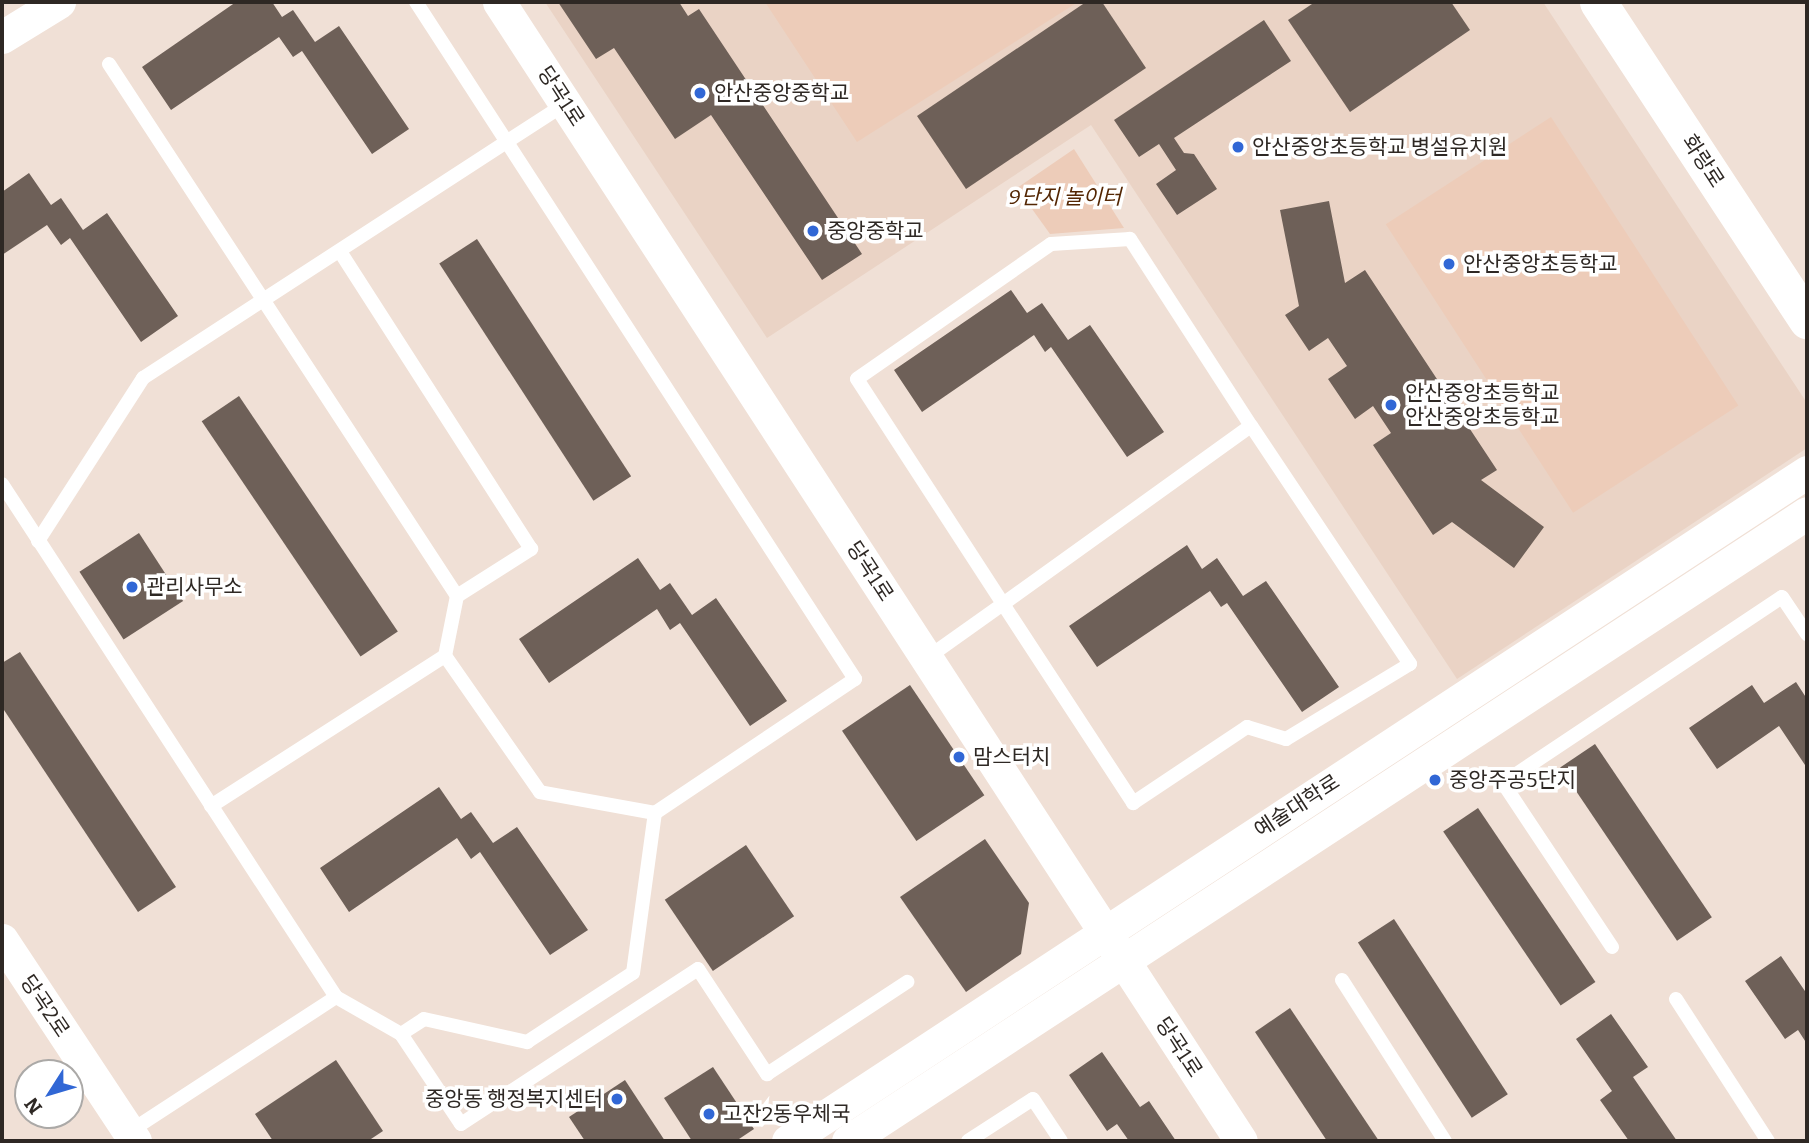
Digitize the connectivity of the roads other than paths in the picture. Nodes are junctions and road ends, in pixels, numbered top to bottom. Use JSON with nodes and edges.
{"nodes":[{"id":1,"x":59,"y":2,"type":"edge"},
{"id":2,"x":416,"y":2,"type":"edge"},
{"id":3,"x":499,"y":2,"type":"edge"},
{"id":4,"x":1598,"y":2,"type":"edge"},
{"id":5,"x":2,"y":37,"type":"edge"},
{"id":6,"x":109,"y":64,"type":"dead end"},
{"id":7,"x":566,"y":104,"type":"junction"},
{"id":8,"x":507,"y":142,"type":"junction"},
{"id":9,"x":340,"y":251,"type":"junction"},
{"id":10,"x":265,"y":299,"type":"junction"},
{"id":11,"x":1807,"y":320,"type":"edge"},
{"id":12,"x":1251,"y":426,"type":"junction"},
{"id":13,"x":1807,"y":472,"type":"edge"},
{"id":14,"x":2,"y":484,"type":"edge"},
{"id":15,"x":1807,"y":513,"type":"edge"},
{"id":16,"x":38,"y":541,"type":"junction"},
{"id":17,"x":457,"y":596,"type":"junction"},
{"id":18,"x":1003,"y":604,"type":"junction"},
{"id":19,"x":1807,"y":634,"type":"edge"},
{"id":20,"x":446,"y":656,"type":"junction"},
{"id":21,"x":927,"y":658,"type":"junction"},
{"id":22,"x":211,"y":806,"type":"junction"},
{"id":23,"x":655,"y":813,"type":"junction"},
{"id":24,"x":1105,"y":932,"type":"junction"},
{"id":25,"x":2,"y":940,"type":"edge"},
{"id":26,"x":1612,"y":947,"type":"dead end"},
{"id":27,"x":1123,"y":960,"type":"junction"},
{"id":28,"x":1342,"y":979,"type":"dead end"},
{"id":29,"x":907,"y":982,"type":"dead end"},
{"id":30,"x":336,"y":997,"type":"junction"},
{"id":31,"x":1676,"y":999,"type":"dead end"},
{"id":32,"x":401,"y":1034,"type":"junction"},
{"id":33,"x":132,"y":1137,"type":"edge"},
{"id":34,"x":789,"y":1141,"type":"edge"},
{"id":35,"x":848,"y":1141,"type":"edge"},
{"id":36,"x":968,"y":1141,"type":"edge"},
{"id":37,"x":1061,"y":1141,"type":"edge"},
{"id":38,"x":1241,"y":1141,"type":"edge"},
{"id":39,"x":1445,"y":1141,"type":"edge"},
{"id":40,"x":1768,"y":1141,"type":"edge"}],
"edges":[{"from":1,"to":5,"type":"street"},
{"from":2,"to":8,"type":"lane"},
{"from":3,"to":7,"type":"street","name":"당곡1로"},
{"from":4,"to":11,"type":"main road","name":"화랑로"},
{"from":6,"to":10,"type":"lane"},
{"from":7,"to":8,"type":"lane"},
{"from":7,"to":21,"type":"street","name":"당곡1로"},
{"from":8,"to":9,"type":"lane"},
{"from":8,"to":23,"type":"lane"},
{"from":9,"to":10,"type":"lane"},
{"from":9,"to":17,"type":"lane"},
{"from":10,"to":16,"type":"lane"},
{"from":10,"to":17,"type":"lane"},
{"from":12,"to":18,"type":"lane"},
{"from":12,"to":18,"type":"lane"},
{"from":12,"to":18,"type":"lane"},
{"from":13,"to":24,"type":"street","name":"예술대학로"},
{"from":14,"to":16,"type":"lane"},
{"from":15,"to":27,"type":"street","name":"예술대학로"},
{"from":16,"to":22,"type":"lane"},
{"from":17,"to":20,"type":"lane"},
{"from":18,"to":21,"type":"lane"},
{"from":19,"to":26,"type":"lane"},
{"from":20,"to":22,"type":"lane"},
{"from":20,"to":23,"type":"lane"},
{"from":21,"to":24,"type":"street","name":"당곡1로"},
{"from":22,"to":30,"type":"lane"},
{"from":23,"to":32,"type":"lane"},
{"from":24,"to":27,"type":"street","name":"당곡1로"},
{"from":24,"to":34,"type":"street","name":"예술대학로"},
{"from":25,"to":33,"type":"street","name":"당곡2로"},
{"from":27,"to":35,"type":"street","name":"예술대학로"},
{"from":27,"to":38,"type":"street","name":"당곡1로"},
{"from":28,"to":39,"type":"lane"},
{"from":29,"to":32,"type":"lane"},
{"from":30,"to":32,"type":"lane"},
{"from":30,"to":33,"type":"lane"},
{"from":31,"to":40,"type":"lane"},
{"from":36,"to":37,"type":"lane"}]}
